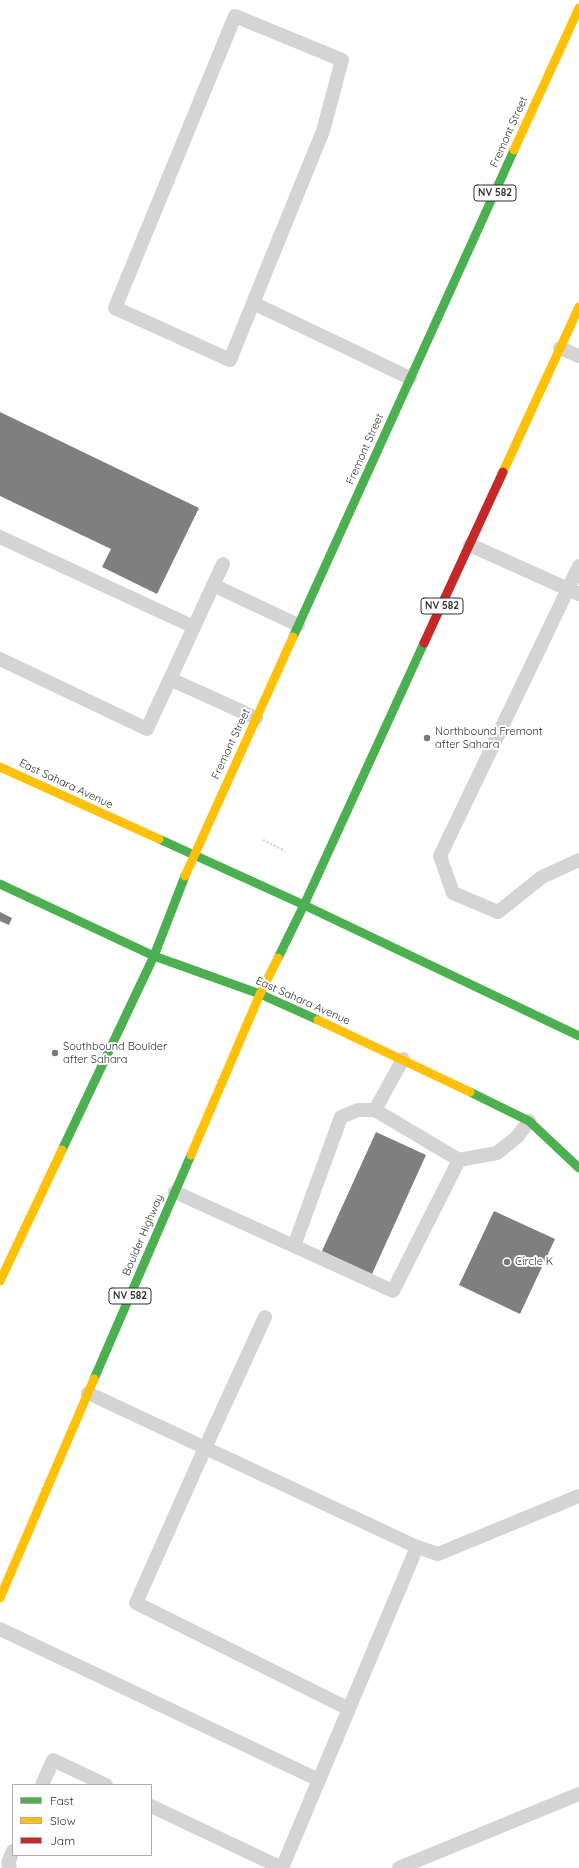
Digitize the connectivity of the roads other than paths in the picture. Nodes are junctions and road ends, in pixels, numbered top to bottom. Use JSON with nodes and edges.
{"nodes":[{"id":1,"x":579,"y":8,"type":"edge"},
{"id":2,"x":253,"y":304,"type":"junction"},
{"id":3,"x":579,"y":308,"type":"edge"},
{"id":4,"x":560,"y":348,"type":"junction"},
{"id":5,"x":579,"y":356,"type":"edge"},
{"id":6,"x":410,"y":378,"type":"junction"},
{"id":7,"x":0,"y":537,"type":"edge"},
{"id":8,"x":470,"y":546,"type":"junction"},
{"id":9,"x":223,"y":564,"type":"dead end"},
{"id":10,"x":579,"y":566,"type":"edge"},
{"id":11,"x":213,"y":585,"type":"junction"},
{"id":12,"x":574,"y":591,"type":"edge"},
{"id":13,"x":298,"y":625,"type":"junction"},
{"id":14,"x":194,"y":627,"type":"junction"},
{"id":15,"x":0,"y":659,"type":"edge"},
{"id":16,"x":170,"y":679,"type":"junction"},
{"id":17,"x":256,"y":718,"type":"junction"},
{"id":18,"x":0,"y":767,"type":"edge"},
{"id":19,"x":193,"y":856,"type":"junction"},
{"id":20,"x":579,"y":860,"type":"edge"},
{"id":21,"x":0,"y":884,"type":"edge"},
{"id":22,"x":304,"y":905,"type":"junction"},
{"id":23,"x":154,"y":956,"type":"junction"},
{"id":24,"x":260,"y":994,"type":"junction"},
{"id":25,"x":579,"y":1036,"type":"edge"},
{"id":26,"x":403,"y":1059,"type":"junction"},
{"id":27,"x":375,"y":1110,"type":"junction"},
{"id":28,"x":529,"y":1121,"type":"junction"},
{"id":29,"x":459,"y":1160,"type":"junction"},
{"id":30,"x":579,"y":1168,"type":"edge"},
{"id":31,"x":175,"y":1192,"type":"junction"},
{"id":32,"x":294,"y":1246,"type":"junction"},
{"id":33,"x":0,"y":1281,"type":"edge"},
{"id":34,"x":266,"y":1317,"type":"dead end"},
{"id":35,"x":88,"y":1393,"type":"junction"},
{"id":36,"x":205,"y":1448,"type":"junction"},
{"id":37,"x":579,"y":1496,"type":"edge"},
{"id":38,"x":417,"y":1547,"type":"junction"},
{"id":39,"x":0,"y":1598,"type":"edge"},
{"id":40,"x":0,"y":1629,"type":"edge"},
{"id":41,"x":349,"y":1708,"type":"junction"},
{"id":42,"x":319,"y":1780,"type":"junction"},
{"id":43,"x":42,"y":1784,"type":"edge"},
{"id":44,"x":104,"y":1784,"type":"edge"},
{"id":45,"x":579,"y":1794,"type":"edge"},
{"id":46,"x":152,"y":1806,"type":"edge"},
{"id":47,"x":12,"y":1853,"type":"edge"},
{"id":48,"x":10,"y":1868,"type":"edge"},
{"id":49,"x":282,"y":1868,"type":"edge"},
{"id":50,"x":399,"y":1868,"type":"edge"}],
"edges":[{"from":1,"to":6,"type":"main road","name":"Fremont Street","number":"NV 582"},
{"from":2,"to":2,"type":"lane"},
{"from":2,"to":6,"type":"lane"},
{"from":3,"to":4,"type":"main road","number":"NV 582"},
{"from":4,"to":5,"type":"lane"},
{"from":4,"to":8,"type":"main road","number":"NV 582"},
{"from":6,"to":13,"type":"main road","name":"Fremont Street","number":"NV 582"},
{"from":7,"to":14,"type":"lane"},
{"from":8,"to":12,"type":"lane"},
{"from":8,"to":22,"type":"main road","number":"NV 582"},
{"from":9,"to":11,"type":"lane"},
{"from":10,"to":12,"type":"lane"},
{"from":11,"to":13,"type":"lane"},
{"from":11,"to":14,"type":"lane"},
{"from":12,"to":20,"type":"lane"},
{"from":13,"to":17,"type":"main road","name":"Fremont Street","number":"NV 582"},
{"from":14,"to":16,"type":"lane"},
{"from":15,"to":16,"type":"lane"},
{"from":16,"to":17,"type":"lane"},
{"from":17,"to":19,"type":"main road","name":"Fremont Street","number":"NV 582"},
{"from":18,"to":19,"type":"main road","name":"East Sahara Avenue"},
{"from":19,"to":22,"type":"main road","name":"East Sahara Avenue"},
{"from":19,"to":23,"type":"main road","name":"Fremont Street","number":"NV 582"},
{"from":21,"to":23,"type":"main road","name":"East Sahara Avenue"},
{"from":22,"to":24,"type":"main road","name":"Boulder Highway","number":"NV 582"},
{"from":22,"to":25,"type":"main road","name":"East Sahara Avenue"},
{"from":23,"to":24,"type":"main road","name":"East Sahara Avenue"},
{"from":23,"to":33,"type":"main road","number":"NV 582"},
{"from":24,"to":26,"type":"main road","name":"East Sahara Avenue"},
{"from":24,"to":31,"type":"main road","name":"Boulder Highway","number":"NV 582"},
{"from":26,"to":27,"type":"lane"},
{"from":26,"to":28,"type":"main road","name":"East Sahara Avenue"},
{"from":27,"to":29,"type":"lane"},
{"from":27,"to":32,"type":"lane"},
{"from":28,"to":29,"type":"lane"},
{"from":28,"to":30,"type":"main road","name":"East Sahara Avenue"},
{"from":29,"to":32,"type":"lane"},
{"from":31,"to":32,"type":"lane"},
{"from":31,"to":35,"type":"main road","name":"Boulder Highway","number":"NV 582"},
{"from":34,"to":36,"type":"lane"},
{"from":35,"to":36,"type":"lane"},
{"from":35,"to":39,"type":"main road","name":"Boulder Highway","number":"NV 582"},
{"from":36,"to":38,"type":"lane"},
{"from":36,"to":41,"type":"lane"},
{"from":37,"to":38,"type":"lane"},
{"from":38,"to":41,"type":"lane"},
{"from":40,"to":42,"type":"lane"},
{"from":41,"to":42,"type":"lane"},
{"from":42,"to":49,"type":"lane"},
{"from":43,"to":44,"type":"lane"},
{"from":45,"to":50,"type":"lane"},
{"from":46,"to":49,"type":"lane"},
{"from":47,"to":48,"type":"lane"}]}
